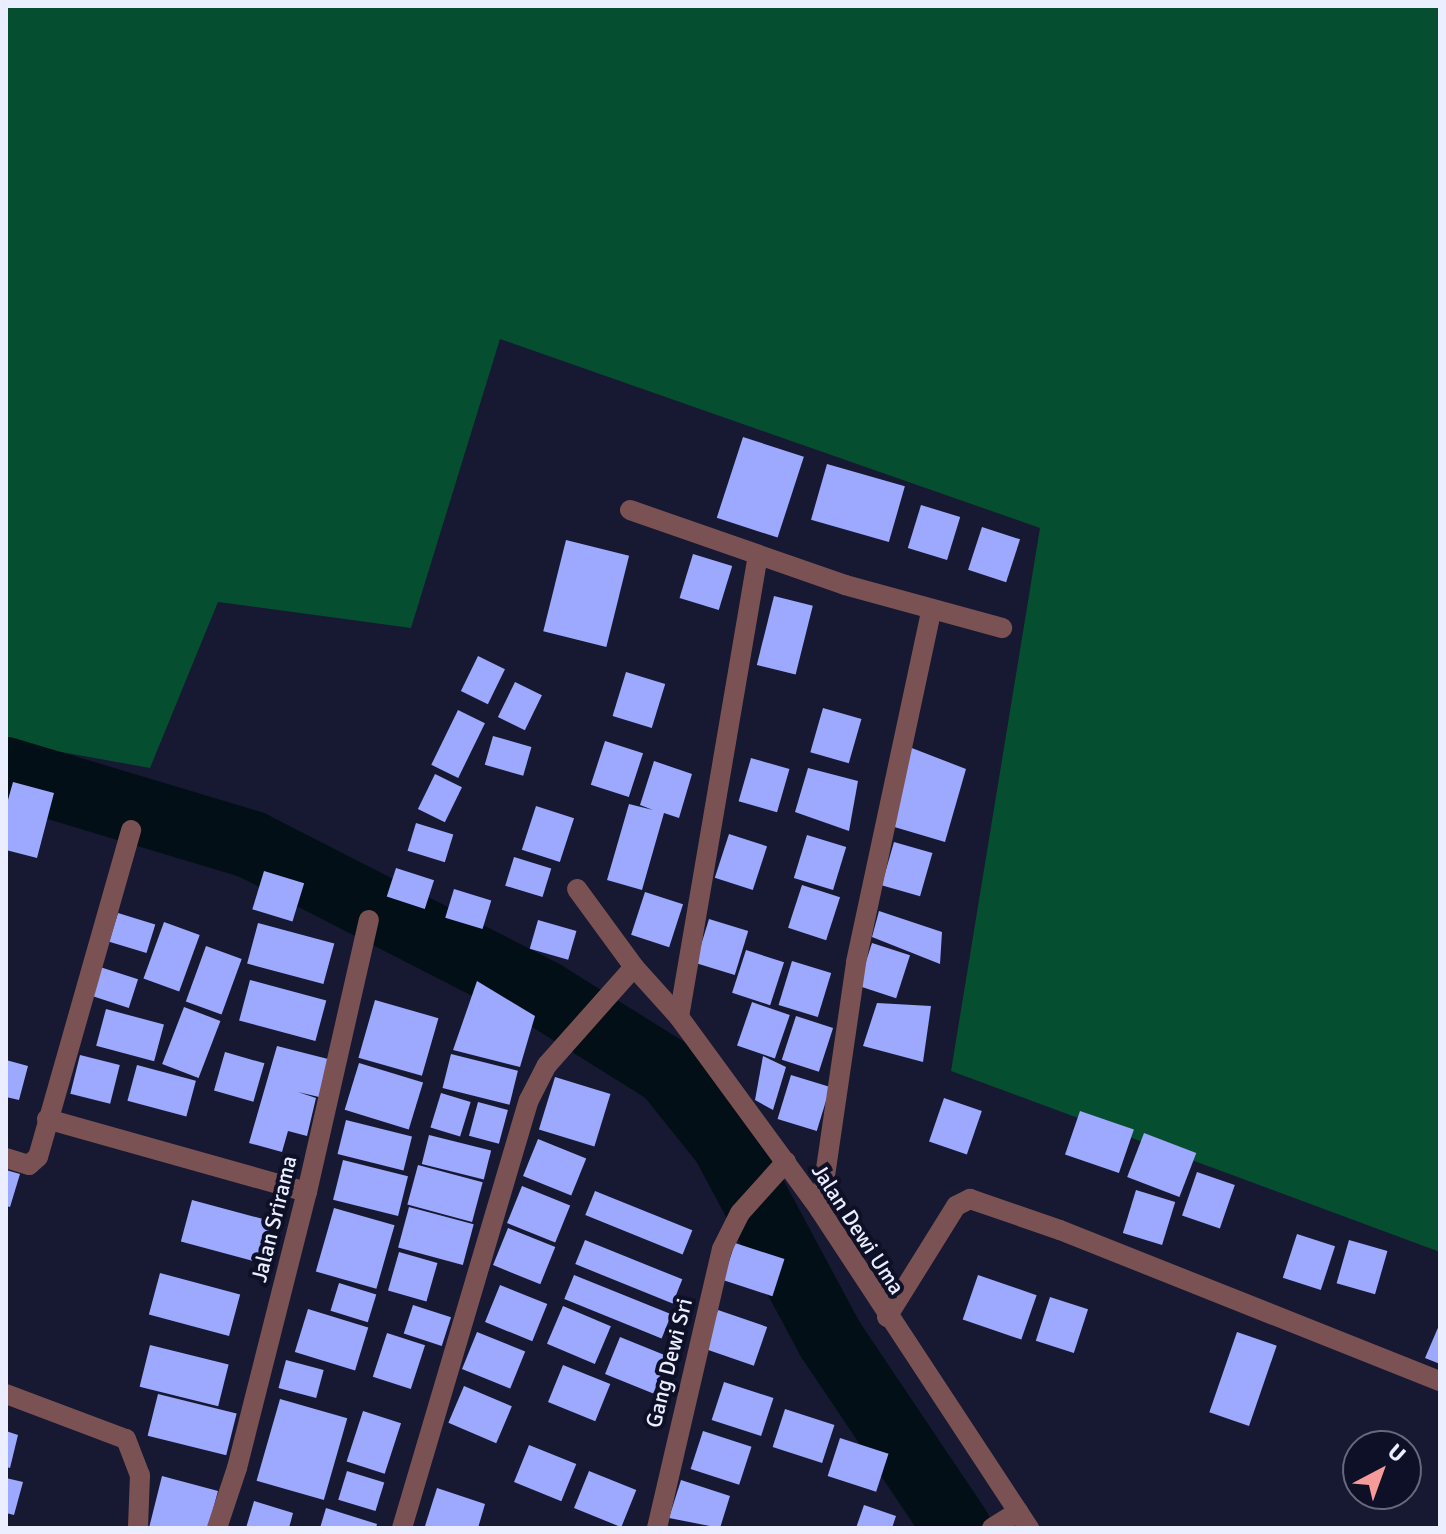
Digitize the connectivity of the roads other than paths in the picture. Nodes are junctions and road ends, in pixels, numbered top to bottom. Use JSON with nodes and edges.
{"nodes":[{"id":1,"x":630,"y":510,"type":"dead end"},
{"id":2,"x":758,"y":557,"type":"junction"},
{"id":3,"x":931,"y":612,"type":"junction"},
{"id":4,"x":1002,"y":628,"type":"dead end"},
{"id":5,"x":131,"y":830,"type":"dead end"},
{"id":6,"x":577,"y":889,"type":"dead end"},
{"id":7,"x":369,"y":920,"type":"dead end"},
{"id":8,"x":634,"y":967,"type":"junction"},
{"id":9,"x":679,"y":1017,"type":"junction"},
{"id":10,"x":47,"y":1119,"type":"junction"},
{"id":11,"x":6,"y":1158,"type":"edge"},
{"id":12,"x":786,"y":1162,"type":"junction"},
{"id":13,"x":307,"y":1192,"type":"junction"},
{"id":14,"x":820,"y":1210,"type":"junction"},
{"id":15,"x":887,"y":1317,"type":"junction"},
{"id":16,"x":1440,"y":1381,"type":"edge"},
{"id":17,"x":6,"y":1394,"type":"edge"},
{"id":18,"x":1023,"y":1520,"type":"edge"},
{"id":19,"x":138,"y":1528,"type":"edge"},
{"id":20,"x":217,"y":1528,"type":"edge"},
{"id":21,"x":402,"y":1528,"type":"edge"},
{"id":22,"x":657,"y":1528,"type":"edge"},
{"id":23,"x":992,"y":1528,"type":"edge"}],
"edges":[{"from":1,"to":2,"type":"street"},
{"from":2,"to":3,"type":"street"},
{"from":2,"to":9,"type":"street"},
{"from":3,"to":4,"type":"street"},
{"from":3,"to":14,"type":"street"},
{"from":5,"to":10,"type":"street"},
{"from":6,"to":8,"type":"street","name":"Jalan Dewi Uma"},
{"from":7,"to":13,"type":"street","name":"Jalan Srirama"},
{"from":8,"to":9,"type":"street","name":"Jalan Dewi Uma"},
{"from":8,"to":21,"type":"street"},
{"from":9,"to":12,"type":"street","name":"Jalan Dewi Uma"},
{"from":10,"to":11,"type":"street"},
{"from":10,"to":13,"type":"street"},
{"from":12,"to":14,"type":"street","name":"Jalan Dewi Uma"},
{"from":12,"to":22,"type":"street","name":"Gang Dewi Sri"},
{"from":13,"to":20,"type":"street","name":"Jalan Srirama"},
{"from":14,"to":15,"type":"street","name":"Jalan Dewi Uma"},
{"from":15,"to":16,"type":"street"},
{"from":15,"to":18,"type":"street","name":"Jalan Dewi Uma"},
{"from":17,"to":19,"type":"street"},
{"from":18,"to":23,"type":"street"}]}
